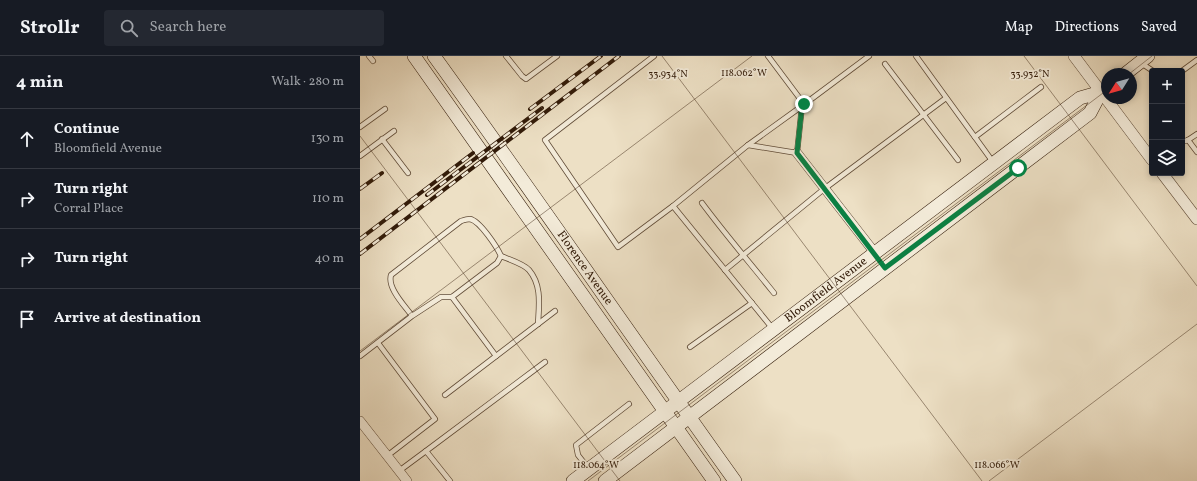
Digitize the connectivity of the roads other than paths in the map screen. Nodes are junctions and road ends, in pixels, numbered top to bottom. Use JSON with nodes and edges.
{"nodes":[{"id":1,"x":370,"y":56,"type":"edge"},
{"id":2,"x":414,"y":56,"type":"edge"},
{"id":3,"x":434,"y":56,"type":"edge"},
{"id":4,"x":506,"y":56,"type":"edge"},
{"id":5,"x":557,"y":56,"type":"edge"},
{"id":6,"x":654,"y":56,"type":"edge"},
{"id":7,"x":768,"y":56,"type":"edge"},
{"id":8,"x":869,"y":56,"type":"edge"},
{"id":9,"x":916,"y":56,"type":"edge"},
{"id":10,"x":1074,"y":56,"type":"edge"},
{"id":11,"x":1144,"y":59,"type":"edge"},
{"id":12,"x":1197,"y":60,"type":"edge"},
{"id":13,"x":373,"y":61,"type":"dead end"},
{"id":14,"x":885,"y":64,"type":"dead end"},
{"id":15,"x":1133,"y":68,"type":"edge"},
{"id":16,"x":1150,"y":68,"type":"edge"},
{"id":17,"x":1185,"y":69,"type":"edge"},
{"id":18,"x":1040,"y":87,"type":"dead end"},
{"id":19,"x":1101,"y":87,"type":"edge"},
{"id":20,"x":1101,"y":91,"type":"edge"},
{"id":21,"x":1101,"y":95,"type":"edge"},
{"id":22,"x":946,"y":98,"type":"junction"},
{"id":23,"x":1114,"y":104,"type":"edge"},
{"id":24,"x":803,"y":105,"type":"junction"},
{"id":25,"x":385,"y":109,"type":"dead end"},
{"id":26,"x":924,"y":115,"type":"junction"},
{"id":27,"x":360,"y":127,"type":"edge"},
{"id":28,"x":394,"y":131,"type":"dead end"},
{"id":29,"x":1197,"y":134,"type":"edge"},
{"id":30,"x":975,"y":137,"type":"junction"},
{"id":31,"x":382,"y":140,"type":"junction"},
{"id":32,"x":1188,"y":140,"type":"junction"},
{"id":33,"x":1185,"y":141,"type":"edge"},
{"id":34,"x":748,"y":145,"type":"junction"},
{"id":35,"x":1197,"y":152,"type":"edge"},
{"id":36,"x":797,"y":153,"type":"junction"},
{"id":37,"x":1149,"y":154,"type":"edge"},
{"id":38,"x":360,"y":156,"type":"edge"},
{"id":39,"x":958,"y":160,"type":"dead end"},
{"id":40,"x":994,"y":163,"type":"junction"},
{"id":41,"x":408,"y":173,"type":"dead end"},
{"id":42,"x":1164,"y":176,"type":"edge"},
{"id":43,"x":824,"y":189,"type":"junction"},
{"id":44,"x":702,"y":203,"type":"dead end"},
{"id":45,"x":673,"y":206,"type":"junction"},
{"id":46,"x":1197,"y":219,"type":"edge"},
{"id":47,"x":874,"y":253,"type":"junction"},
{"id":48,"x":744,"y":255,"type":"junction"},
{"id":49,"x":501,"y":256,"type":"junction"},
{"id":50,"x":885,"y":268,"type":"junction"},
{"id":51,"x":725,"y":270,"type":"junction"},
{"id":52,"x":774,"y":294,"type":"dead end"},
{"id":53,"x":452,"y":297,"type":"junction"},
{"id":54,"x":752,"y":303,"type":"junction"},
{"id":55,"x":555,"y":311,"type":"dead end"},
{"id":56,"x":412,"y":316,"type":"junction"},
{"id":57,"x":538,"y":324,"type":"junction"},
{"id":58,"x":774,"y":330,"type":"junction"},
{"id":59,"x":378,"y":343,"type":"junction"},
{"id":60,"x":690,"y":347,"type":"dead end"},
{"id":61,"x":360,"y":356,"type":"edge"},
{"id":62,"x":496,"y":356,"type":"junction"},
{"id":63,"x":545,"y":362,"type":"dead end"},
{"id":64,"x":445,"y":395,"type":"dead end"},
{"id":65,"x":678,"y":402,"type":"junction"},
{"id":66,"x":629,"y":404,"type":"dead end"},
{"id":67,"x":665,"y":412,"type":"junction"},
{"id":68,"x":689,"y":417,"type":"junction"},
{"id":69,"x":360,"y":421,"type":"edge"},
{"id":70,"x":676,"y":428,"type":"junction"},
{"id":71,"x":426,"y":451,"type":"junction"},
{"id":72,"x":387,"y":456,"type":"junction"},
{"id":73,"x":589,"y":469,"type":"junction"},
{"id":74,"x":399,"y":471,"type":"junction"},
{"id":75,"x":407,"y":481,"type":"edge"},
{"id":76,"x":450,"y":481,"type":"edge"},
{"id":77,"x":574,"y":481,"type":"edge"},
{"id":78,"x":605,"y":481,"type":"edge"},
{"id":79,"x":714,"y":481,"type":"edge"},
{"id":80,"x":735,"y":481,"type":"edge"}],
"edges":[{"from":1,"to":13,"type":"lane"},
{"from":2,"to":67,"type":"main road","name":"Florence Avenue"},
{"from":3,"to":65,"type":"main road","name":"Florence Avenue"},
{"from":4,"to":5,"type":"lane"},
{"from":6,"to":45,"type":"lane"},
{"from":7,"to":24,"type":"lane"},
{"from":8,"to":24,"type":"lane"},
{"from":9,"to":22,"type":"lane"},
{"from":10,"to":19,"type":"street"},
{"from":11,"to":15,"type":"main road"},
{"from":11,"to":16,"type":"lane"},
{"from":12,"to":17,"type":"lane"},
{"from":14,"to":26,"type":"lane"},
{"from":18,"to":30,"type":"lane"},
{"from":20,"to":40,"type":"main road","name":"Bloomfield Avenue"},
{"from":21,"to":50,"type":"main road","name":"Bloomfield Avenue"},
{"from":22,"to":26,"type":"lane"},
{"from":22,"to":30,"type":"lane"},
{"from":23,"to":37,"type":"street"},
{"from":24,"to":34,"type":"lane"},
{"from":24,"to":36,"type":"lane"},
{"from":25,"to":27,"type":"lane"},
{"from":26,"to":39,"type":"lane"},
{"from":26,"to":43,"type":"lane"},
{"from":28,"to":31,"type":"lane"},
{"from":29,"to":32,"type":"lane"},
{"from":30,"to":40,"type":"lane"},
{"from":31,"to":38,"type":"lane"},
{"from":31,"to":41,"type":"lane"},
{"from":32,"to":33,"type":"lane"},
{"from":32,"to":35,"type":"lane"},
{"from":34,"to":36,"type":"lane"},
{"from":34,"to":45,"type":"lane"},
{"from":36,"to":43,"type":"street"},
{"from":40,"to":47,"type":"main road","name":"Bloomfield Avenue"},
{"from":42,"to":46,"type":"street"},
{"from":43,"to":47,"type":"street"},
{"from":43,"to":48,"type":"lane"},
{"from":44,"to":48,"type":"lane"},
{"from":45,"to":51,"type":"lane"},
{"from":47,"to":50,"type":"main road"},
{"from":47,"to":58,"type":"main road","name":"Bloomfield Avenue"},
{"from":48,"to":51,"type":"lane"},
{"from":48,"to":52,"type":"lane"},
{"from":49,"to":53,"type":"lane"},
{"from":49,"to":56,"type":"lane"},
{"from":49,"to":57,"type":"lane"},
{"from":50,"to":68,"type":"main road","name":"Bloomfield Avenue"},
{"from":51,"to":54,"type":"lane"},
{"from":53,"to":56,"type":"lane"},
{"from":53,"to":62,"type":"lane"},
{"from":54,"to":58,"type":"lane"},
{"from":54,"to":60,"type":"lane"},
{"from":55,"to":57,"type":"lane"},
{"from":56,"to":59,"type":"lane"},
{"from":57,"to":62,"type":"lane"},
{"from":58,"to":65,"type":"main road","name":"Bloomfield Avenue"},
{"from":59,"to":61,"type":"lane"},
{"from":59,"to":72,"type":"lane"},
{"from":62,"to":64,"type":"lane"},
{"from":63,"to":71,"type":"lane"},
{"from":65,"to":67,"type":"main road","name":"Bloomfield Avenue"},
{"from":65,"to":68,"type":"main road","name":"Florence Avenue"},
{"from":66,"to":73,"type":"lane"},
{"from":67,"to":70,"type":"main road","name":"Florence Avenue"},
{"from":67,"to":73,"type":"main road","name":"Bloomfield Avenue"},
{"from":68,"to":70,"type":"main road","name":"Bloomfield Avenue"},
{"from":68,"to":80,"type":"main road","name":"Florence Avenue"},
{"from":69,"to":72,"type":"street"},
{"from":70,"to":78,"type":"main road","name":"Bloomfield Avenue"},
{"from":70,"to":79,"type":"main road","name":"Florence Avenue"},
{"from":71,"to":74,"type":"lane"},
{"from":71,"to":76,"type":"lane"},
{"from":72,"to":74,"type":"street"},
{"from":73,"to":77,"type":"main road","name":"Bloomfield Avenue"},
{"from":74,"to":75,"type":"street"}]}
